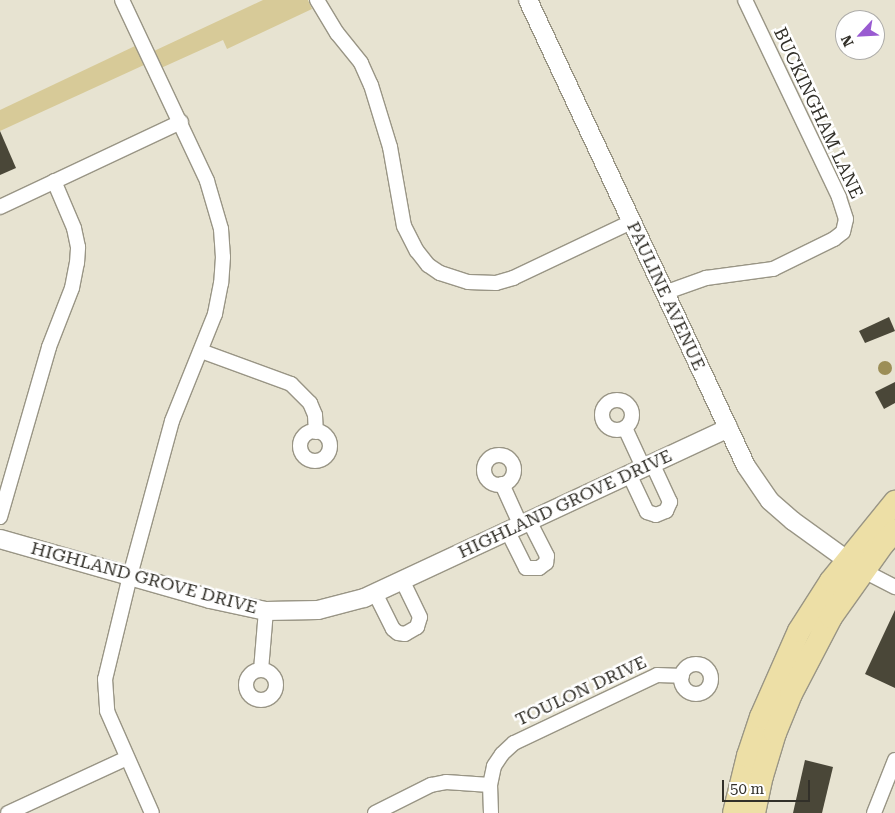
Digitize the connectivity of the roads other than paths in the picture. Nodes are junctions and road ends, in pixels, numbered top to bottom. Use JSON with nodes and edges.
{"nodes":[{"id":1,"x":122,"y":0,"type":"edge"},
{"id":2,"x":317,"y":0,"type":"edge"},
{"id":3,"x":528,"y":0,"type":"edge"},
{"id":4,"x":745,"y":0,"type":"edge"},
{"id":5,"x":180,"y":122,"type":"junction"},
{"id":6,"x":54,"y":181,"type":"junction"},
{"id":7,"x":0,"y":207,"type":"edge"},
{"id":8,"x":631,"y":222,"type":"junction"},
{"id":9,"x":664,"y":293,"type":"junction"},
{"id":10,"x":201,"y":351,"type":"junction"},
{"id":11,"x":625,"y":428,"type":"dead end"},
{"id":12,"x":728,"y":428,"type":"junction"},
{"id":13,"x":316,"y":432,"type":"dead end"},
{"id":14,"x":641,"y":468,"type":"junction"},
{"id":15,"x":502,"y":484,"type":"dead end"},
{"id":16,"x":895,"y":502,"type":"edge"},
{"id":17,"x":0,"y":517,"type":"edge"},
{"id":18,"x":520,"y":527,"type":"junction"},
{"id":19,"x":895,"y":532,"type":"edge"},
{"id":20,"x":0,"y":539,"type":"edge"},
{"id":21,"x":856,"y":565,"type":"junction"},
{"id":22,"x":130,"y":576,"type":"junction"},
{"id":23,"x":402,"y":580,"type":"junction"},
{"id":24,"x":895,"y":587,"type":"edge"},
{"id":25,"x":376,"y":593,"type":"junction"},
{"id":26,"x":266,"y":611,"type":"junction"},
{"id":27,"x":261,"y":670,"type":"dead end"},
{"id":28,"x":682,"y":676,"type":"dead end"},
{"id":29,"x":126,"y":758,"type":"junction"},
{"id":30,"x":895,"y":760,"type":"edge"},
{"id":31,"x":490,"y":785,"type":"junction"},
{"id":32,"x":8,"y":813,"type":"edge"},
{"id":33,"x":152,"y":813,"type":"edge"},
{"id":34,"x":375,"y":813,"type":"edge"},
{"id":35,"x":491,"y":813,"type":"edge"},
{"id":36,"x":734,"y":813,"type":"edge"},
{"id":37,"x":754,"y":813,"type":"edge"},
{"id":38,"x":874,"y":813,"type":"edge"}],
"edges":[{"from":1,"to":5,"type":"street"},
{"from":2,"to":8,"type":"street"},
{"from":3,"to":8,"type":"street","name":"PAULINE AVENUE"},
{"from":4,"to":9,"type":"street","name":"BUCKINGHAM LANE"},
{"from":5,"to":6,"type":"street"},
{"from":5,"to":10,"type":"street"},
{"from":6,"to":7,"type":"street"},
{"from":6,"to":17,"type":"street"},
{"from":8,"to":9,"type":"street","name":"PAULINE AVENUE"},
{"from":9,"to":12,"type":"street","name":"PAULINE AVENUE"},
{"from":10,"to":13,"type":"street"},
{"from":10,"to":22,"type":"street"},
{"from":11,"to":14,"type":"street"},
{"from":12,"to":14,"type":"street","name":"HIGHLAND GROVE DRIVE"},
{"from":12,"to":21,"type":"street","name":"PAULINE AVENUE"},
{"from":14,"to":18,"type":"street","name":"HIGHLAND GROVE DRIVE"},
{"from":15,"to":18,"type":"street"},
{"from":16,"to":21,"type":"main road"},
{"from":18,"to":23,"type":"street","name":"HIGHLAND GROVE DRIVE"},
{"from":19,"to":21,"type":"main road"},
{"from":20,"to":22,"type":"street","name":"HIGHLAND GROVE DRIVE"},
{"from":21,"to":24,"type":"street"},
{"from":21,"to":36,"type":"main road"},
{"from":21,"to":37,"type":"main road"},
{"from":22,"to":26,"type":"street","name":"HIGHLAND GROVE DRIVE"},
{"from":22,"to":29,"type":"street"},
{"from":23,"to":25,"type":"street","name":"HIGHLAND GROVE DRIVE"},
{"from":23,"to":25,"type":"street"},
{"from":25,"to":26,"type":"street","name":"HIGHLAND GROVE DRIVE"},
{"from":26,"to":27,"type":"street"},
{"from":28,"to":31,"type":"street","name":"TOULON DRIVE"},
{"from":29,"to":32,"type":"street"},
{"from":29,"to":33,"type":"street"},
{"from":30,"to":38,"type":"street"},
{"from":31,"to":34,"type":"street"},
{"from":31,"to":35,"type":"street","name":"TOULON DRIVE"}]}
